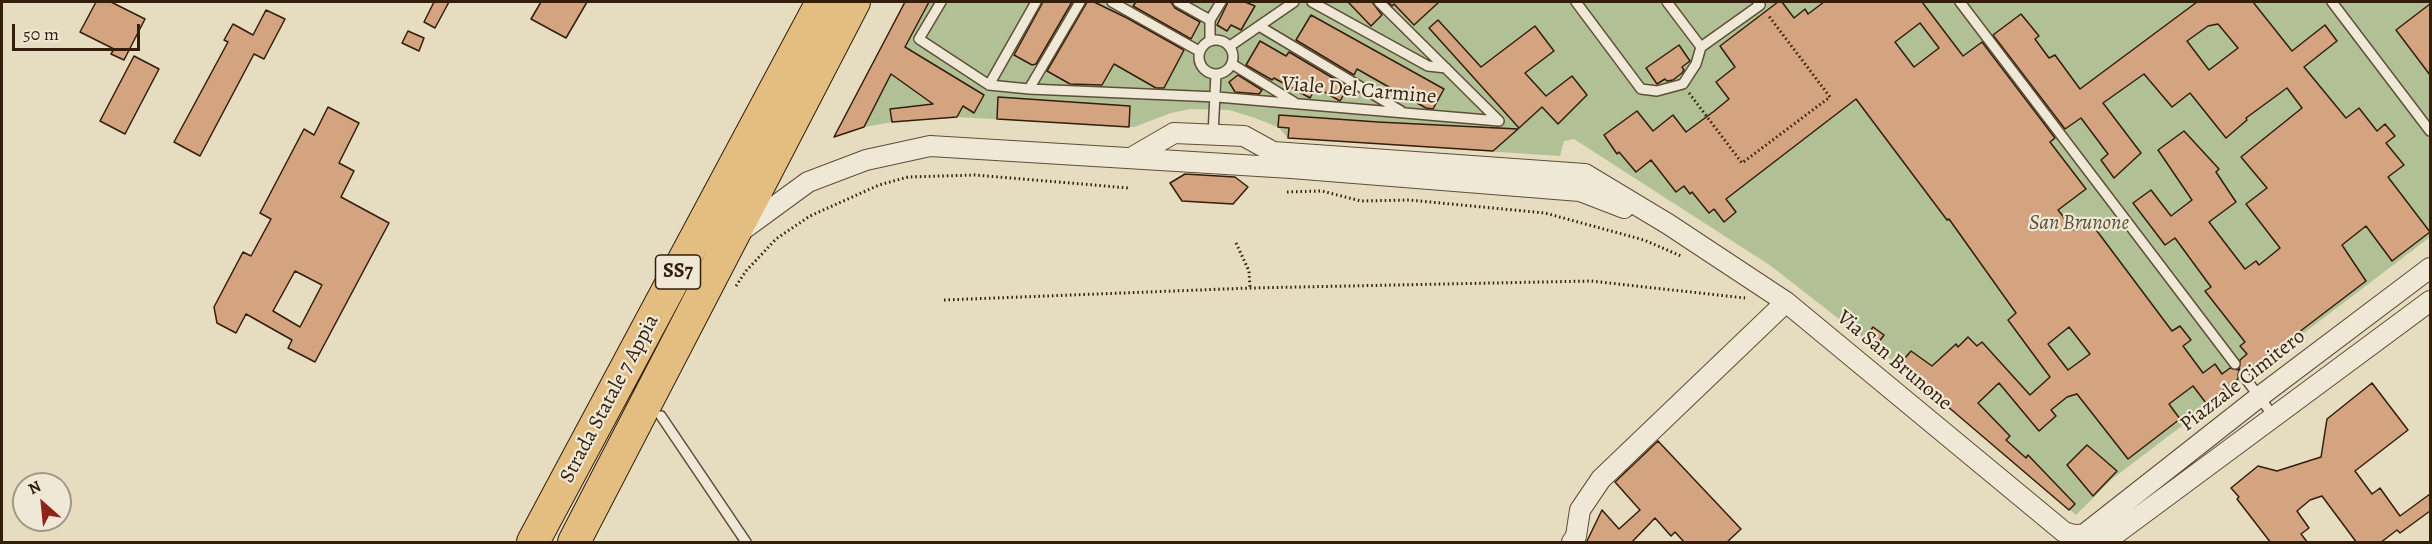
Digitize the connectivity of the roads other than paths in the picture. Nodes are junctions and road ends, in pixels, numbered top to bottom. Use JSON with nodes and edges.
{"nodes":[{"id":1,"x":822,"y":2,"type":"edge"},
{"id":2,"x":854,"y":2,"type":"edge"},
{"id":3,"x":940,"y":2,"type":"edge"},
{"id":4,"x":1036,"y":2,"type":"edge"},
{"id":5,"x":1080,"y":2,"type":"edge"},
{"id":6,"x":1112,"y":2,"type":"edge"},
{"id":7,"x":1178,"y":2,"type":"edge"},
{"id":8,"x":1221,"y":2,"type":"edge"},
{"id":9,"x":1294,"y":2,"type":"edge"},
{"id":10,"x":1312,"y":2,"type":"edge"},
{"id":11,"x":1379,"y":2,"type":"edge"},
{"id":12,"x":1576,"y":2,"type":"edge"},
{"id":13,"x":1667,"y":2,"type":"edge"},
{"id":14,"x":2332,"y":2,"type":"edge"},
{"id":15,"x":1759,"y":3,"type":"edge"},
{"id":16,"x":1966,"y":3,"type":"edge"},
{"id":17,"x":1210,"y":20,"type":"junction"},
{"id":18,"x":1260,"y":26,"type":"junction"},
{"id":19,"x":1210,"y":40,"type":"junction"},
{"id":20,"x":1230,"y":46,"type":"junction"},
{"id":21,"x":1701,"y":47,"type":"junction"},
{"id":22,"x":1199,"y":51,"type":"junction"},
{"id":23,"x":1232,"y":64,"type":"junction"},
{"id":24,"x":1446,"y":68,"type":"junction"},
{"id":25,"x":1216,"y":75,"type":"junction"},
{"id":26,"x":989,"y":85,"type":"junction"},
{"id":27,"x":1029,"y":89,"type":"junction"},
{"id":28,"x":1217,"y":98,"type":"junction"},
{"id":29,"x":1296,"y":103,"type":"junction"},
{"id":30,"x":1405,"y":114,"type":"junction"},
{"id":31,"x":2430,"y":131,"type":"edge"},
{"id":32,"x":1213,"y":135,"type":"junction"},
{"id":33,"x":1131,"y":158,"type":"junction"},
{"id":34,"x":1668,"y":224,"type":"junction"},
{"id":35,"x":730,"y":241,"type":"junction"},
{"id":36,"x":2430,"y":268,"type":"edge"},
{"id":37,"x":2430,"y":301,"type":"edge"},
{"id":38,"x":1786,"y":302,"type":"junction"},
{"id":39,"x":2235,"y":364,"type":"dead end"},
{"id":40,"x":2243,"y":375,"type":"dead end"},
{"id":41,"x":2259,"y":397,"type":"junction"},
{"id":42,"x":661,"y":416,"type":"dead end"},
{"id":43,"x":2274,"y":417,"type":"junction"},
{"id":44,"x":2092,"y":538,"type":"edge"},
{"id":45,"x":2123,"y":538,"type":"edge"},
{"id":46,"x":533,"y":543,"type":"edge"},
{"id":47,"x":574,"y":543,"type":"edge"},
{"id":48,"x":746,"y":543,"type":"edge"},
{"id":49,"x":1572,"y":543,"type":"edge"}],
"edges":[{"from":1,"to":46,"type":"highway","name":"Strada Statale 7 Appia","number":"SS7"},
{"from":2,"to":35,"type":"highway","name":"Strada Statale 7 Appia","number":"SS7"},
{"from":3,"to":26,"type":"lane"},
{"from":4,"to":26,"type":"lane"},
{"from":5,"to":27,"type":"lane"},
{"from":6,"to":22,"type":"lane"},
{"from":7,"to":17,"type":"lane"},
{"from":8,"to":17,"type":"lane"},
{"from":9,"to":18,"type":"lane"},
{"from":10,"to":24,"type":"lane"},
{"from":11,"to":24,"type":"lane"},
{"from":12,"to":21,"type":"lane"},
{"from":13,"to":21,"type":"lane"},
{"from":14,"to":31,"type":"lane"},
{"from":15,"to":21,"type":"lane"},
{"from":16,"to":39,"type":"lane"},
{"from":17,"to":19,"type":"lane"},
{"from":18,"to":20,"type":"lane"},
{"from":18,"to":30,"type":"lane"},
{"from":19,"to":20,"type":"lane"},
{"from":19,"to":22,"type":"lane"},
{"from":20,"to":23,"type":"lane"},
{"from":22,"to":25,"type":"lane"},
{"from":23,"to":25,"type":"lane"},
{"from":23,"to":29,"type":"lane"},
{"from":24,"to":30,"type":"lane","name":"Viale Del Carmine"},
{"from":25,"to":28,"type":"lane"},
{"from":26,"to":27,"type":"lane","name":"Viale Del Carmine"},
{"from":27,"to":28,"type":"lane","name":"Viale Del Carmine"},
{"from":28,"to":29,"type":"lane","name":"Viale Del Carmine"},
{"from":28,"to":32,"type":"lane"},
{"from":29,"to":30,"type":"lane","name":"Viale Del Carmine"},
{"from":32,"to":33,"type":"street"},
{"from":32,"to":34,"type":"street"},
{"from":33,"to":34,"type":"street"},
{"from":33,"to":35,"type":"street"},
{"from":34,"to":38,"type":"street","name":"Via San Brunone"},
{"from":35,"to":47,"type":"highway","name":"Strada Statale 7 Appia","number":"SS7"},
{"from":36,"to":41,"type":"street","name":"Piazzale Cimitero"},
{"from":37,"to":43,"type":"street"},
{"from":38,"to":44,"type":"street","name":"Via San Brunone"},
{"from":38,"to":49,"type":"street"},
{"from":40,"to":41,"type":"lane"},
{"from":41,"to":43,"type":"lane"},
{"from":41,"to":44,"type":"street","name":"Piazzale Cimitero"},
{"from":42,"to":48,"type":"lane"},
{"from":43,"to":45,"type":"street"},
{"from":44,"to":45,"type":"street","name":"Via San Brunone"}]}
